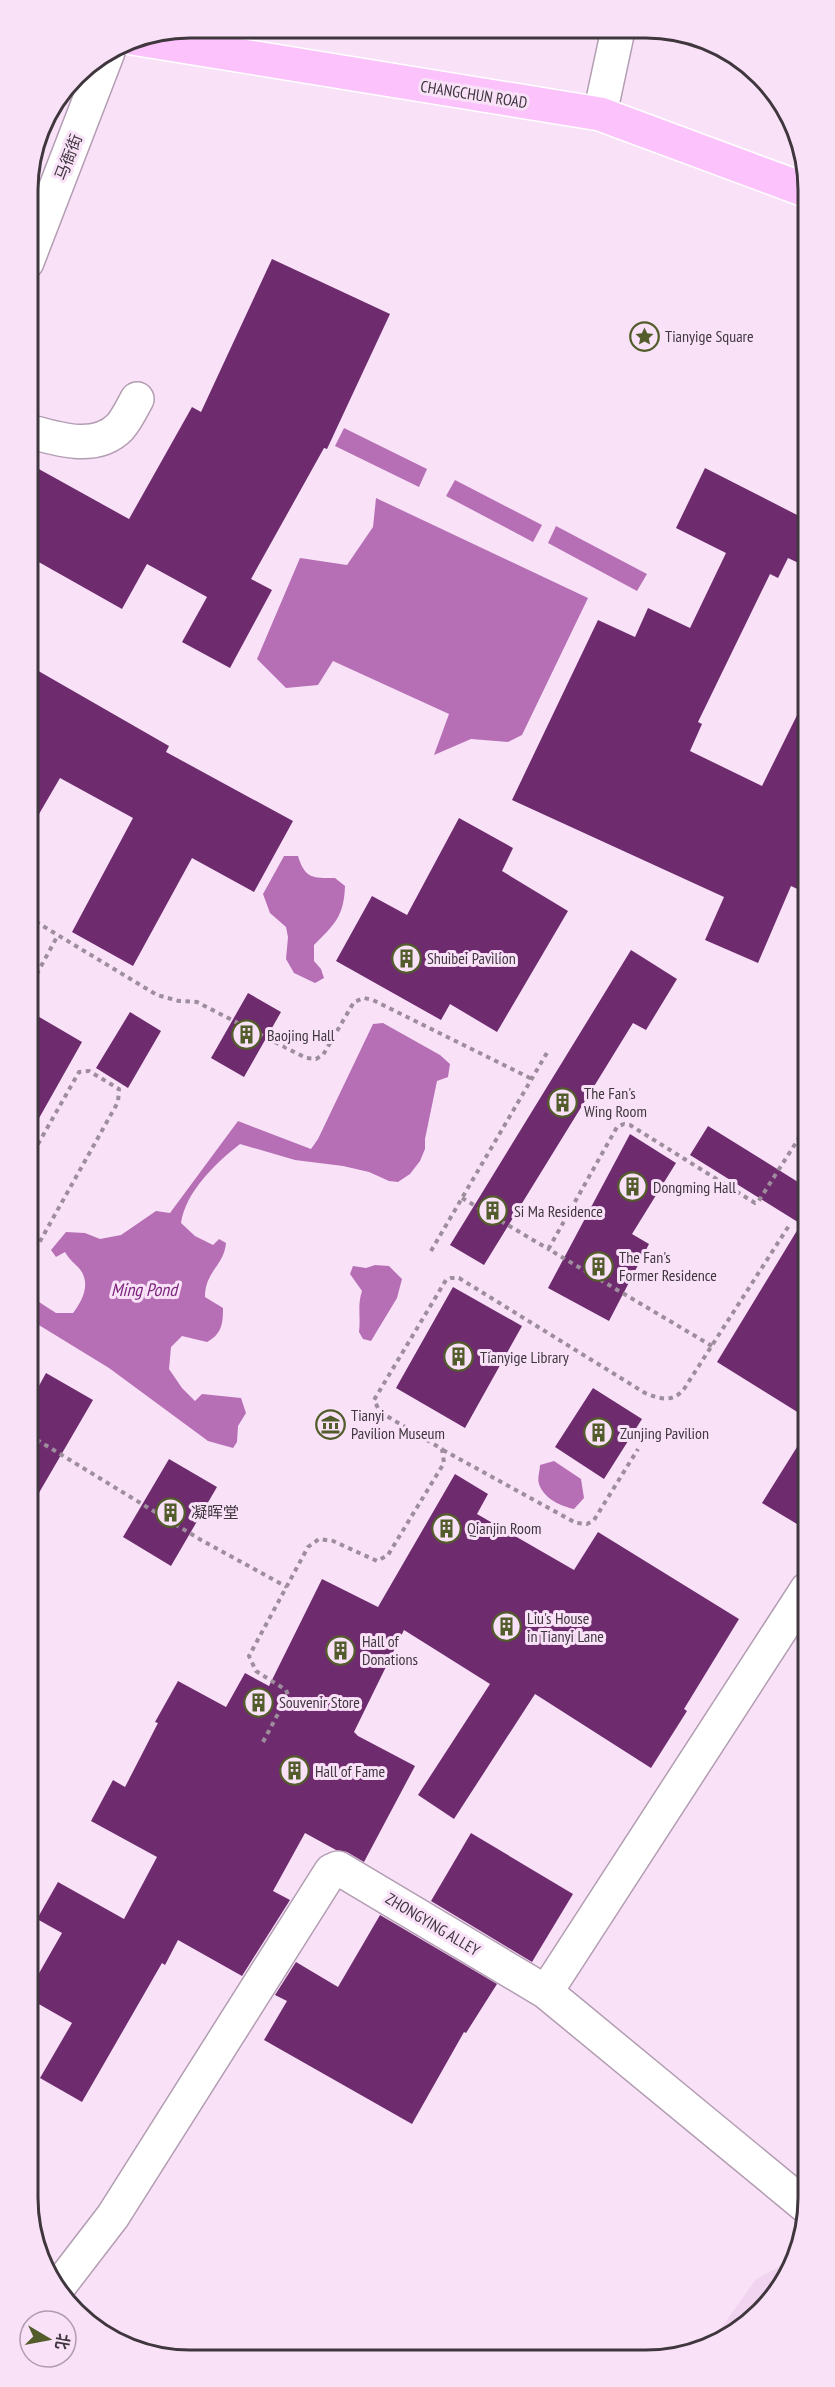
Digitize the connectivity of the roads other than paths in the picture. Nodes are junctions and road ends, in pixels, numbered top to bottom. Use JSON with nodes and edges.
{"nodes":[{"id":1,"x":616,"y":38,"type":"edge"},
{"id":2,"x":155,"y":42,"type":"edge"},
{"id":3,"x":103,"y":64,"type":"edge"},
{"id":4,"x":600,"y":114,"type":"junction"},
{"id":5,"x":798,"y":186,"type":"edge"},
{"id":6,"x":38,"y":233,"type":"edge"},
{"id":7,"x":137,"y":399,"type":"dead end"},
{"id":8,"x":38,"y":433,"type":"edge"},
{"id":9,"x":797,"y":1603,"type":"edge"},
{"id":10,"x":546,"y":1992,"type":"junction"},
{"id":11,"x":797,"y":2199,"type":"edge"},
{"id":12,"x":63,"y":2281,"type":"edge"}],
"edges":[{"from":1,"to":4,"type":"street"},
{"from":2,"to":4,"type":"main road","name":"CHANGCHUN ROAD"},
{"from":3,"to":6,"type":"street","name":"马衙街"},
{"from":4,"to":5,"type":"main road","name":"CHANGCHUN ROAD"},
{"from":7,"to":8,"type":"street"},
{"from":9,"to":10,"type":"street"},
{"from":10,"to":11,"type":"street"},
{"from":10,"to":12,"type":"street","name":"ZHONGYING ALLEY"}]}
